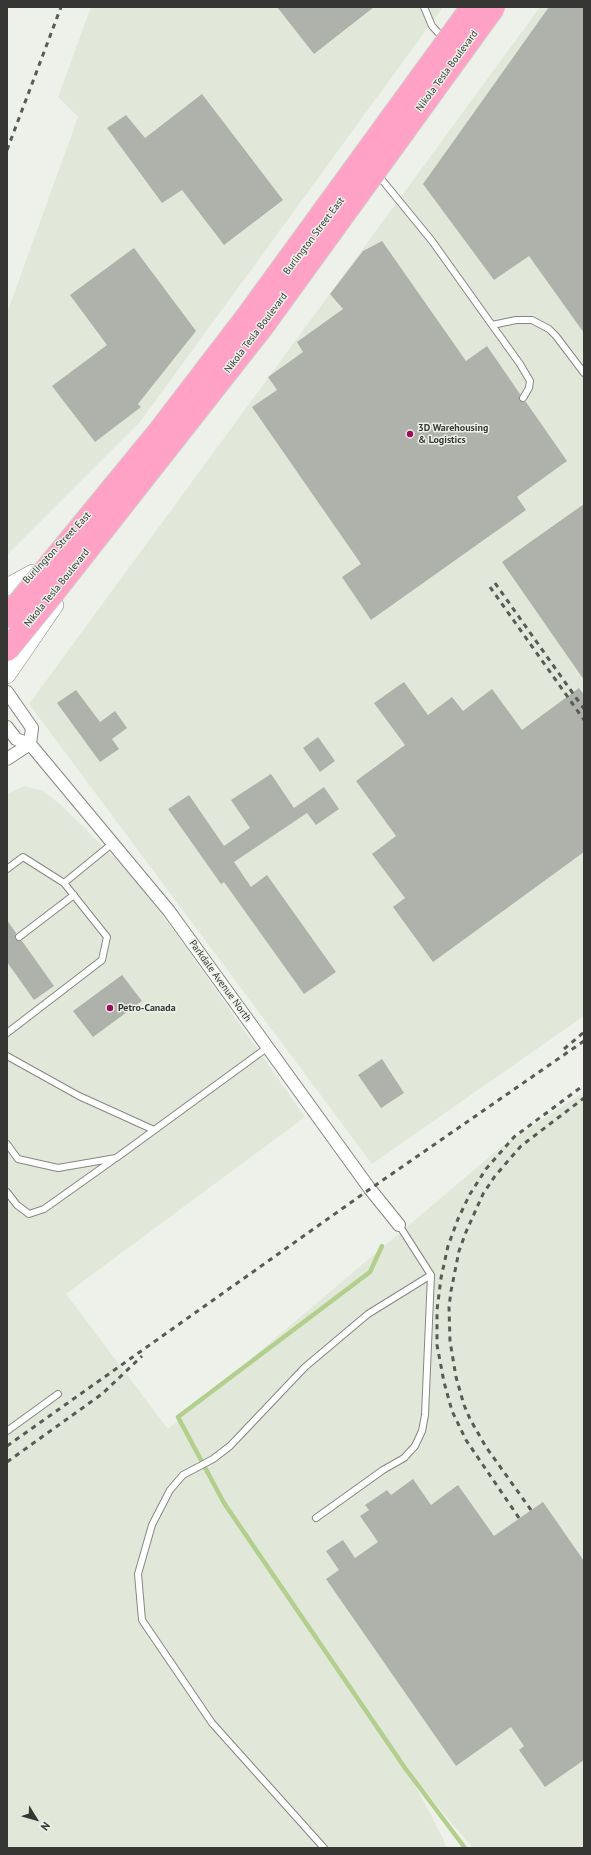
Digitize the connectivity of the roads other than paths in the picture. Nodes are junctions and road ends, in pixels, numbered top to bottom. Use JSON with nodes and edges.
{"nodes":[{"id":1,"x":424,"y":7,"type":"edge"},
{"id":2,"x":472,"y":7,"type":"edge"},
{"id":3,"x":482,"y":7,"type":"edge"},
{"id":4,"x":494,"y":7,"type":"edge"},
{"id":5,"x":453,"y":47,"type":"junction"},
{"id":6,"x":368,"y":163,"type":"junction"},
{"id":7,"x":492,"y":325,"type":"junction"},
{"id":8,"x":584,"y":373,"type":"edge"},
{"id":9,"x":523,"y":398,"type":"dead end"},
{"id":10,"x":128,"y":482,"type":"junction"},
{"id":11,"x":86,"y":515,"type":"junction"},
{"id":12,"x":33,"y":573,"type":"junction"},
{"id":13,"x":7,"y":587,"type":"edge"},
{"id":14,"x":7,"y":602,"type":"edge"},
{"id":15,"x":7,"y":617,"type":"edge"},
{"id":16,"x":7,"y":633,"type":"edge"},
{"id":17,"x":7,"y":650,"type":"edge"},
{"id":18,"x":7,"y":676,"type":"edge"},
{"id":19,"x":7,"y":692,"type":"edge"},
{"id":20,"x":7,"y":727,"type":"edge"},
{"id":21,"x":30,"y":744,"type":"junction"},
{"id":22,"x":7,"y":759,"type":"edge"},
{"id":23,"x":113,"y":843,"type":"junction"},
{"id":24,"x":7,"y":869,"type":"edge"},
{"id":25,"x":64,"y":883,"type":"junction"},
{"id":26,"x":74,"y":895,"type":"junction"},
{"id":27,"x":19,"y":937,"type":"dead end"},
{"id":28,"x":7,"y":1033,"type":"edge"},
{"id":29,"x":268,"y":1047,"type":"junction"},
{"id":30,"x":7,"y":1056,"type":"edge"},
{"id":31,"x":154,"y":1130,"type":"junction"},
{"id":32,"x":7,"y":1144,"type":"edge"},
{"id":33,"x":116,"y":1158,"type":"junction"},
{"id":34,"x":7,"y":1192,"type":"edge"},
{"id":35,"x":400,"y":1225,"type":"joint"},
{"id":36,"x":432,"y":1275,"type":"junction"},
{"id":37,"x":58,"y":1394,"type":"dead end"},
{"id":38,"x":7,"y":1431,"type":"edge"},
{"id":39,"x":316,"y":1518,"type":"dead end"},
{"id":40,"x":324,"y":1848,"type":"edge"}],
"edges":[{"from":1,"to":5,"type":"lane"},
{"from":2,"to":15,"type":"highway","name":"Nikola Tesla Boulevard","bridge":true},
{"from":3,"to":5,"type":"main road","name":"Burlington Street East"},
{"from":4,"to":17,"type":"highway","name":"Nikola Tesla Boulevard","bridge":true},
{"from":5,"to":6,"type":"main road","name":"Burlington Street East"},
{"from":6,"to":7,"type":"lane"},
{"from":6,"to":10,"type":"main road","name":"Burlington Street East"},
{"from":7,"to":8,"type":"lane"},
{"from":7,"to":9,"type":"lane"},
{"from":10,"to":11,"type":"main road","name":"Burlington Street East"},
{"from":10,"to":18,"type":"main road","name":"Burlington Street East"},
{"from":11,"to":12,"type":"main road","name":"Burlington Street East"},
{"from":11,"to":16,"type":"main road"},
{"from":12,"to":13,"type":"main road"},
{"from":12,"to":14,"type":"main road","name":"Burlington Street East"},
{"from":19,"to":21,"type":"street"},
{"from":20,"to":21,"type":"street","name":"Parkdale Avenue North"},
{"from":21,"to":22,"type":"street"},
{"from":21,"to":23,"type":"street","name":"Parkdale Avenue North"},
{"from":23,"to":25,"type":"lane"},
{"from":23,"to":29,"type":"street","name":"Parkdale Avenue North"},
{"from":24,"to":25,"type":"lane"},
{"from":25,"to":26,"type":"lane"},
{"from":26,"to":27,"type":"lane"},
{"from":26,"to":28,"type":"lane"},
{"from":29,"to":31,"type":"lane"},
{"from":29,"to":35,"type":"street","name":"Parkdale Avenue North"},
{"from":30,"to":31,"type":"lane"},
{"from":31,"to":33,"type":"lane"},
{"from":32,"to":33,"type":"lane"},
{"from":33,"to":34,"type":"lane"},
{"from":35,"to":36,"type":"lane"},
{"from":36,"to":39,"type":"lane"},
{"from":36,"to":40,"type":"lane"},
{"from":37,"to":38,"type":"lane"}]}
